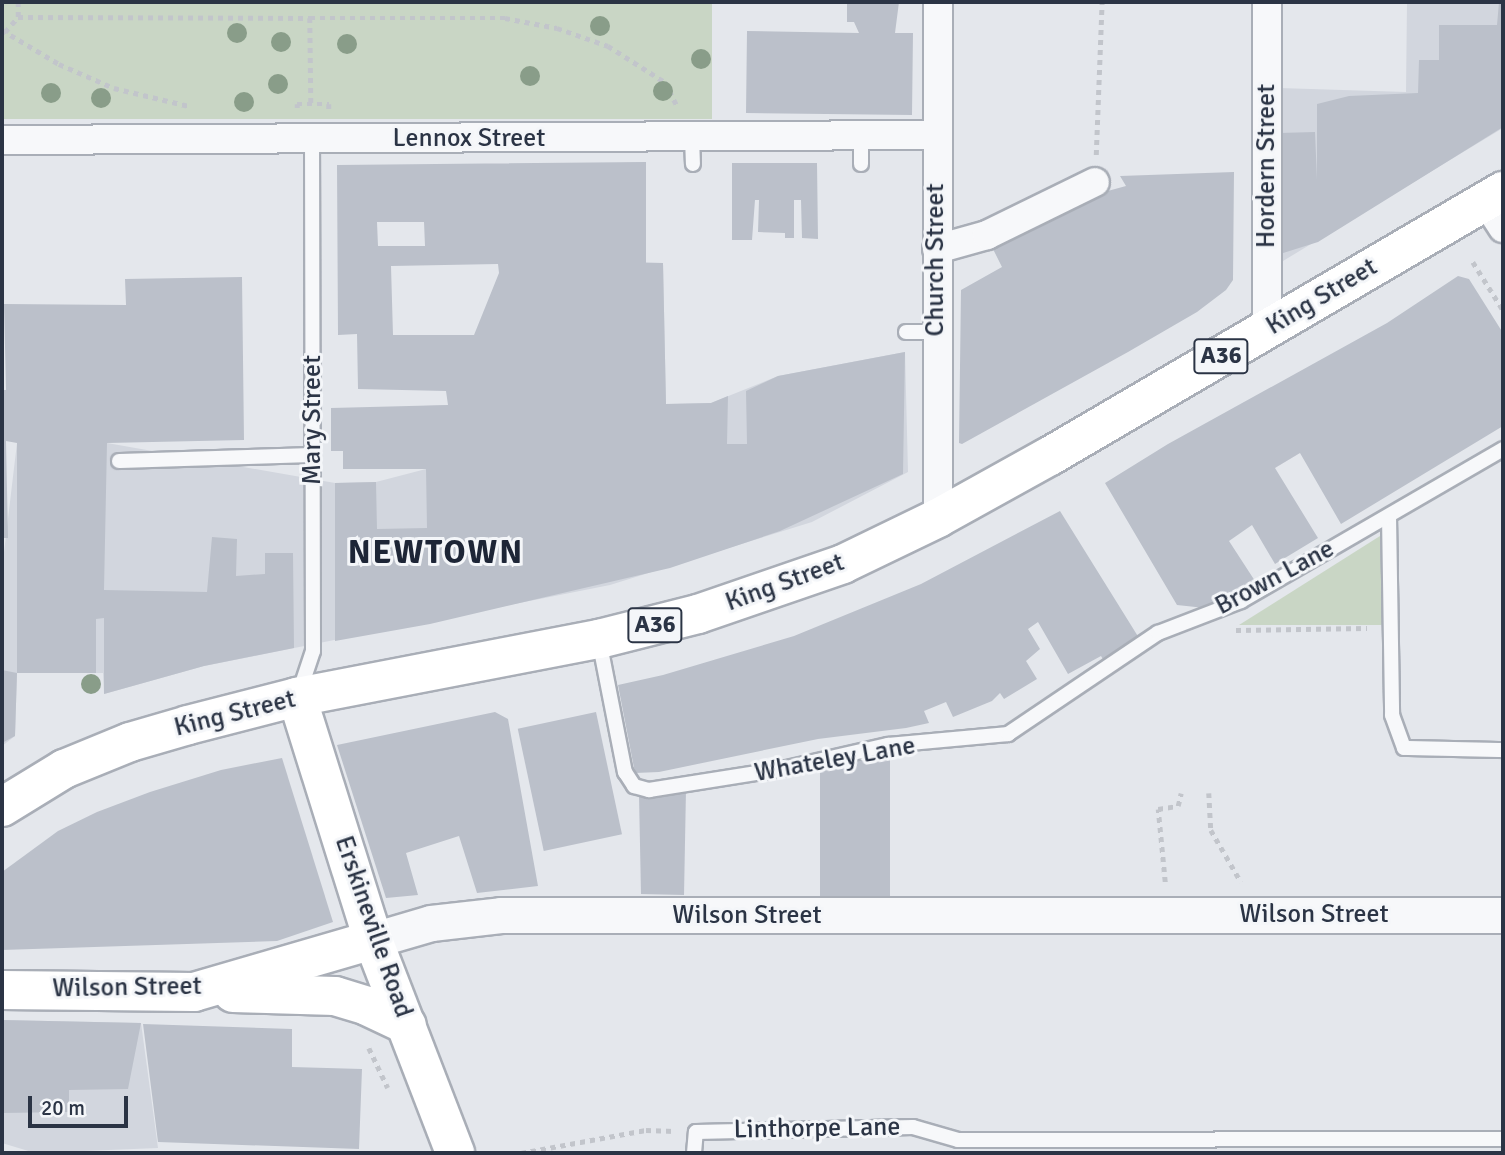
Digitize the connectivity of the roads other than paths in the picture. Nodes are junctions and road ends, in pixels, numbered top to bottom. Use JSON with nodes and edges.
{"nodes":[{"id":1,"x":938,"y":2,"type":"edge"},
{"id":2,"x":1267,"y":2,"type":"edge"},
{"id":3,"x":936,"y":135,"type":"junction"},
{"id":4,"x":861,"y":136,"type":"junction"},
{"id":5,"x":2,"y":139,"type":"edge"},
{"id":6,"x":312,"y":140,"type":"junction"},
{"id":7,"x":861,"y":164,"type":"dead end"},
{"id":8,"x":1095,"y":182,"type":"road end"},
{"id":9,"x":1497,"y":207,"type":"edge"},
{"id":10,"x":937,"y":249,"type":"junction"},
{"id":11,"x":1266,"y":330,"type":"junction"},
{"id":12,"x":936,"y":331,"type":"junction"},
{"id":13,"x":906,"y":332,"type":"dead end"},
{"id":14,"x":1503,"y":449,"type":"edge"},
{"id":15,"x":313,"y":455,"type":"junction"},
{"id":16,"x":119,"y":461,"type":"dead end"},
{"id":17,"x":1389,"y":516,"type":"junction"},
{"id":18,"x":938,"y":518,"type":"junction"},
{"id":19,"x":1158,"y":633,"type":"joint"},
{"id":20,"x":599,"y":639,"type":"junction"},
{"id":21,"x":298,"y":698,"type":"junction"},
{"id":22,"x":1503,"y":750,"type":"edge"},
{"id":23,"x":2,"y":807,"type":"edge"},
{"id":24,"x":1503,"y":915,"type":"edge"},
{"id":25,"x":373,"y":940,"type":"junction"},
{"id":26,"x":2,"y":990,"type":"edge"},
{"id":27,"x":194,"y":992,"type":"junction"},
{"id":28,"x":407,"y":1025,"type":"junction"},
{"id":29,"x":1503,"y":1139,"type":"edge"},
{"id":30,"x":455,"y":1153,"type":"edge"},
{"id":31,"x":694,"y":1153,"type":"edge"}],
"edges":[{"from":1,"to":3,"type":"street","name":"Church Street"},
{"from":2,"to":11,"type":"street","name":"Hordern Street"},
{"from":3,"to":4,"type":"street","name":"Lennox Street"},
{"from":3,"to":10,"type":"street","name":"Church Street"},
{"from":4,"to":6,"type":"street","name":"Lennox Street"},
{"from":4,"to":7,"type":"lane"},
{"from":5,"to":6,"type":"street","name":"Lennox Street"},
{"from":6,"to":15,"type":"lane","name":"Mary Street"},
{"from":8,"to":10,"type":"street"},
{"from":9,"to":11,"type":"main road","name":"King Street","number":"A36"},
{"from":10,"to":12,"type":"street","name":"Church Street"},
{"from":11,"to":18,"type":"main road","name":"King Street","number":"A36"},
{"from":12,"to":13,"type":"lane"},
{"from":12,"to":18,"type":"street","name":"Church Street"},
{"from":14,"to":17,"type":"lane","name":"Brown Lane"},
{"from":15,"to":16,"type":"lane"},
{"from":15,"to":21,"type":"lane","name":"Mary Street"},
{"from":17,"to":19,"type":"lane","name":"Brown Lane"},
{"from":17,"to":22,"type":"lane"},
{"from":18,"to":20,"type":"main road","name":"King Street","number":"A36"},
{"from":19,"to":20,"type":"lane","name":"Whateley Lane"},
{"from":20,"to":21,"type":"main road","name":"King Street","number":"A36"},
{"from":21,"to":23,"type":"main road","name":"King Street","number":"A36"},
{"from":21,"to":25,"type":"main road","name":"Erskineville Road"},
{"from":24,"to":25,"type":"street","name":"Wilson Street"},
{"from":25,"to":27,"type":"main road","name":"Wilson Street"},
{"from":25,"to":28,"type":"main road","name":"Erskineville Road"},
{"from":26,"to":27,"type":"main road","name":"Wilson Street"},
{"from":27,"to":28,"type":"main road"},
{"from":28,"to":30,"type":"main road","name":"Erskineville Road"},
{"from":29,"to":31,"type":"lane","name":"Linthorpe Lane"}]}
